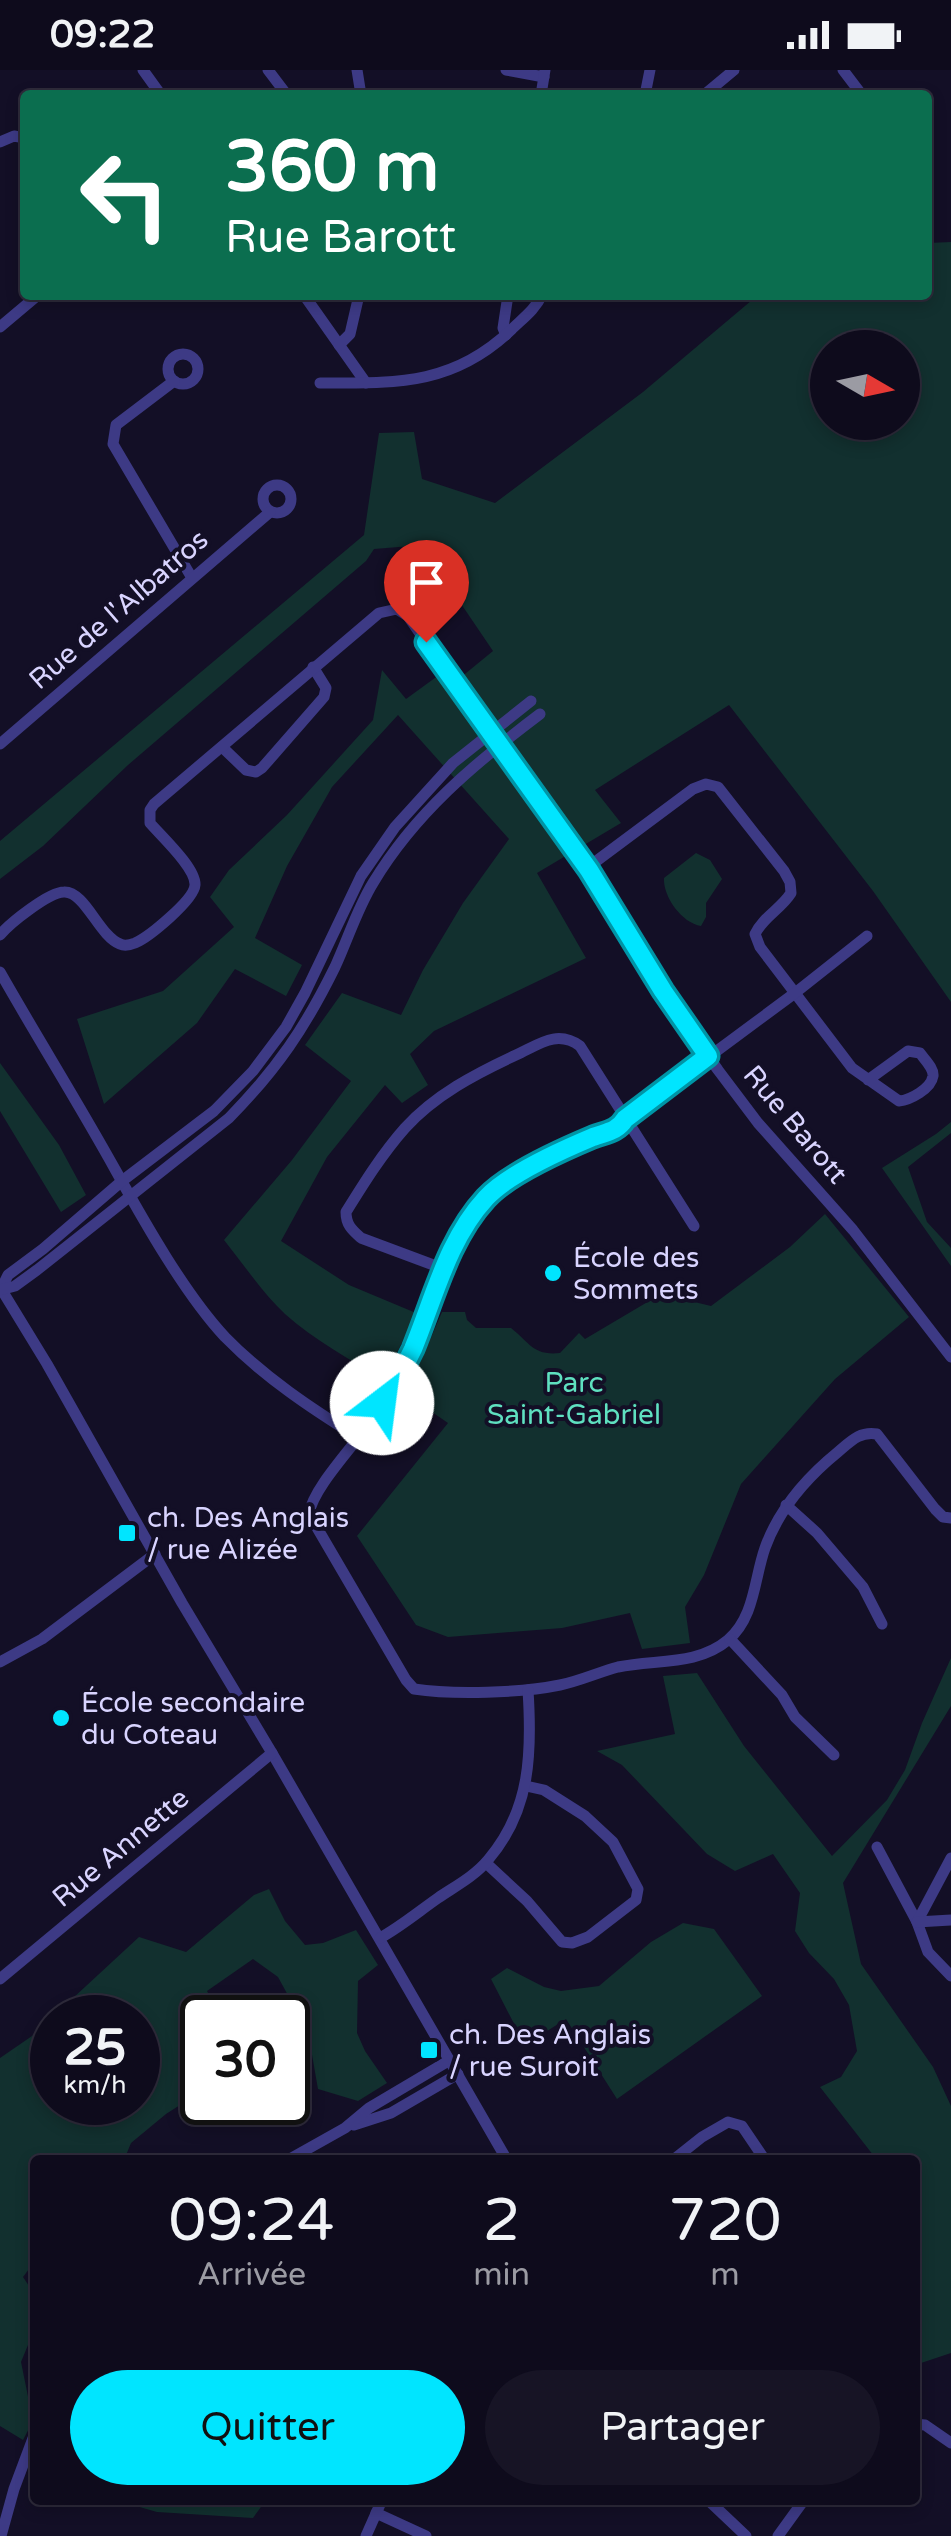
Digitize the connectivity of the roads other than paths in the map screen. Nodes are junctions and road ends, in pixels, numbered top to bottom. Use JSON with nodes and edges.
{"nodes":[{"id":1,"x":506,"y":70,"type":"edge"},
{"id":2,"x":734,"y":70,"type":"edge"},
{"id":3,"x":842,"y":70,"type":"edge"},
{"id":4,"x":544,"y":73,"type":"edge"},
{"id":5,"x":710,"y":90,"type":"edge"},
{"id":6,"x":858,"y":90,"type":"edge"},
{"id":7,"x":32,"y":300,"type":"edge"},
{"id":8,"x":308,"y":300,"type":"edge"},
{"id":9,"x":357,"y":300,"type":"edge"},
{"id":10,"x":507,"y":300,"type":"edge"},
{"id":11,"x":539,"y":300,"type":"edge"},
{"id":12,"x":0,"y":328,"type":"edge"},
{"id":13,"x":506,"y":335,"type":"junction"},
{"id":14,"x":339,"y":344,"type":"junction"},
{"id":15,"x":174,"y":381,"type":"dead end"},
{"id":16,"x":320,"y":383,"type":"dead end"},
{"id":17,"x":366,"y":383,"type":"junction"},
{"id":18,"x":270,"y":512,"type":"dead end"},
{"id":19,"x":192,"y":578,"type":"junction"},
{"id":20,"x":313,"y":667,"type":"junction"},
{"id":21,"x":530,"y":702,"type":"dead end"},
{"id":22,"x":540,"y":714,"type":"dead end"},
{"id":23,"x":489,"y":733,"type":"junction"},
{"id":24,"x":0,"y":744,"type":"edge"},
{"id":25,"x":498,"y":746,"type":"junction"},
{"id":26,"x":222,"y":747,"type":"junction"},
{"id":27,"x":587,"y":868,"type":"junction"},
{"id":28,"x":0,"y":935,"type":"edge"},
{"id":29,"x":867,"y":936,"type":"dead end"},
{"id":30,"x":0,"y":972,"type":"edge"},
{"id":31,"x":795,"y":993,"type":"junction"},
{"id":32,"x":708,"y":1056,"type":"junction"},
{"id":33,"x":868,"y":1080,"type":"junction"},
{"id":34,"x":625,"y":1119,"type":"junction"},
{"id":35,"x":122,"y":1181,"type":"junction"},
{"id":36,"x":130,"y":1195,"type":"junction"},
{"id":37,"x":694,"y":1226,"type":"dead end"},
{"id":38,"x":444,"y":1268,"type":"junction"},
{"id":39,"x":0,"y":1289,"type":"edge"},
{"id":40,"x":951,"y":1356,"type":"edge"},
{"id":41,"x":359,"y":1438,"type":"junction"},
{"id":42,"x":786,"y":1505,"type":"junction"},
{"id":43,"x":951,"y":1518,"type":"edge"},
{"id":44,"x":156,"y":1554,"type":"junction"},
{"id":45,"x":882,"y":1624,"type":"dead end"},
{"id":46,"x":730,"y":1638,"type":"junction"},
{"id":47,"x":0,"y":1662,"type":"edge"},
{"id":48,"x":528,"y":1690,"type":"junction"},
{"id":49,"x":272,"y":1753,"type":"junction"},
{"id":50,"x":834,"y":1755,"type":"dead end"},
{"id":51,"x":526,"y":1786,"type":"junction"},
{"id":52,"x":877,"y":1848,"type":"dead end"},
{"id":53,"x":951,"y":1858,"type":"edge"},
{"id":54,"x":486,"y":1863,"type":"junction"},
{"id":55,"x":951,"y":1920,"type":"edge"},
{"id":56,"x":917,"y":1922,"type":"junction"},
{"id":57,"x":380,"y":1938,"type":"junction"},
{"id":58,"x":951,"y":1976,"type":"edge"},
{"id":59,"x":0,"y":1979,"type":"edge"},
{"id":60,"x":450,"y":2060,"type":"junction"},
{"id":61,"x":458,"y":2074,"type":"junction"},
{"id":62,"x":345,"y":2128,"type":"junction"},
{"id":63,"x":297,"y":2155,"type":"edge"},
{"id":64,"x":505,"y":2155,"type":"edge"},
{"id":65,"x":680,"y":2155,"type":"edge"},
{"id":66,"x":762,"y":2155,"type":"edge"},
{"id":67,"x":920,"y":2424,"type":"edge"},
{"id":68,"x":948,"y":2434,"type":"edge"},
{"id":69,"x":30,"y":2446,"type":"edge"},
{"id":70,"x":380,"y":2505,"type":"edge"},
{"id":71,"x":713,"y":2505,"type":"edge"},
{"id":72,"x":800,"y":2505,"type":"edge"},
{"id":73,"x":376,"y":2513,"type":"junction"},
{"id":74,"x":1,"y":2536,"type":"edge"},
{"id":75,"x":366,"y":2536,"type":"edge"},
{"id":76,"x":426,"y":2536,"type":"edge"},
{"id":77,"x":746,"y":2536,"type":"edge"},
{"id":78,"x":778,"y":2536,"type":"edge"}],
"edges":[{"from":1,"to":4,"type":"street"},
{"from":2,"to":5,"type":"street"},
{"from":3,"to":6,"type":"street"},
{"from":7,"to":12,"type":"street"},
{"from":8,"to":14,"type":"street"},
{"from":9,"to":14,"type":"street"},
{"from":10,"to":13,"type":"street"},
{"from":11,"to":13,"type":"street"},
{"from":13,"to":17,"type":"street"},
{"from":14,"to":17,"type":"street"},
{"from":15,"to":19,"type":"street"},
{"from":16,"to":17,"type":"street"},
{"from":18,"to":19,"type":"street","name":"Rue de l'Albatros"},
{"from":19,"to":24,"type":"street","name":"Rue de l'Albatros"},
{"from":20,"to":23,"type":"street","name":"Rue Barott"},
{"from":20,"to":26,"type":"street","name":"Rue Barott"},
{"from":20,"to":26,"type":"street"},
{"from":21,"to":23,"type":"street"},
{"from":22,"to":25,"type":"street"},
{"from":23,"to":25,"type":"street","name":"Rue Barott"},
{"from":23,"to":35,"type":"street"},
{"from":25,"to":27,"type":"street","name":"Rue Barott"},
{"from":25,"to":36,"type":"street"},
{"from":26,"to":28,"type":"street","name":"Rue Barott"},
{"from":27,"to":31,"type":"street"},
{"from":27,"to":32,"type":"street","name":"Rue Barott"},
{"from":29,"to":31,"type":"street"},
{"from":30,"to":35,"type":"street"},
{"from":31,"to":32,"type":"street"},
{"from":31,"to":33,"type":"street"},
{"from":32,"to":34,"type":"street"},
{"from":32,"to":40,"type":"street","name":"Rue Barott"},
{"from":33,"to":33,"type":"street"},
{"from":34,"to":37,"type":"street"},
{"from":34,"to":38,"type":"street"},
{"from":34,"to":38,"type":"street"},
{"from":35,"to":36,"type":"street"},
{"from":35,"to":39,"type":"street"},
{"from":36,"to":39,"type":"street"},
{"from":36,"to":41,"type":"street"},
{"from":38,"to":41,"type":"street"},
{"from":39,"to":44,"type":"street"},
{"from":41,"to":48,"type":"street"},
{"from":42,"to":43,"type":"street"},
{"from":42,"to":45,"type":"street"},
{"from":42,"to":46,"type":"street"},
{"from":44,"to":47,"type":"street"},
{"from":44,"to":49,"type":"street"},
{"from":46,"to":48,"type":"street"},
{"from":46,"to":50,"type":"street"},
{"from":48,"to":51,"type":"street"},
{"from":49,"to":57,"type":"street"},
{"from":49,"to":59,"type":"street","name":"Rue Annette"},
{"from":51,"to":54,"type":"street"},
{"from":51,"to":54,"type":"street"},
{"from":52,"to":56,"type":"street"},
{"from":53,"to":56,"type":"street"},
{"from":54,"to":57,"type":"street"},
{"from":55,"to":56,"type":"street"},
{"from":56,"to":58,"type":"street"},
{"from":57,"to":60,"type":"street"},
{"from":60,"to":61,"type":"street"},
{"from":60,"to":62,"type":"street"},
{"from":61,"to":62,"type":"street"},
{"from":61,"to":64,"type":"street"},
{"from":62,"to":63,"type":"street"},
{"from":65,"to":66,"type":"street"},
{"from":67,"to":68,"type":"street"},
{"from":69,"to":74,"type":"street"},
{"from":70,"to":73,"type":"street"},
{"from":71,"to":77,"type":"street"},
{"from":72,"to":78,"type":"street"},
{"from":73,"to":75,"type":"street"},
{"from":73,"to":76,"type":"street"}]}
